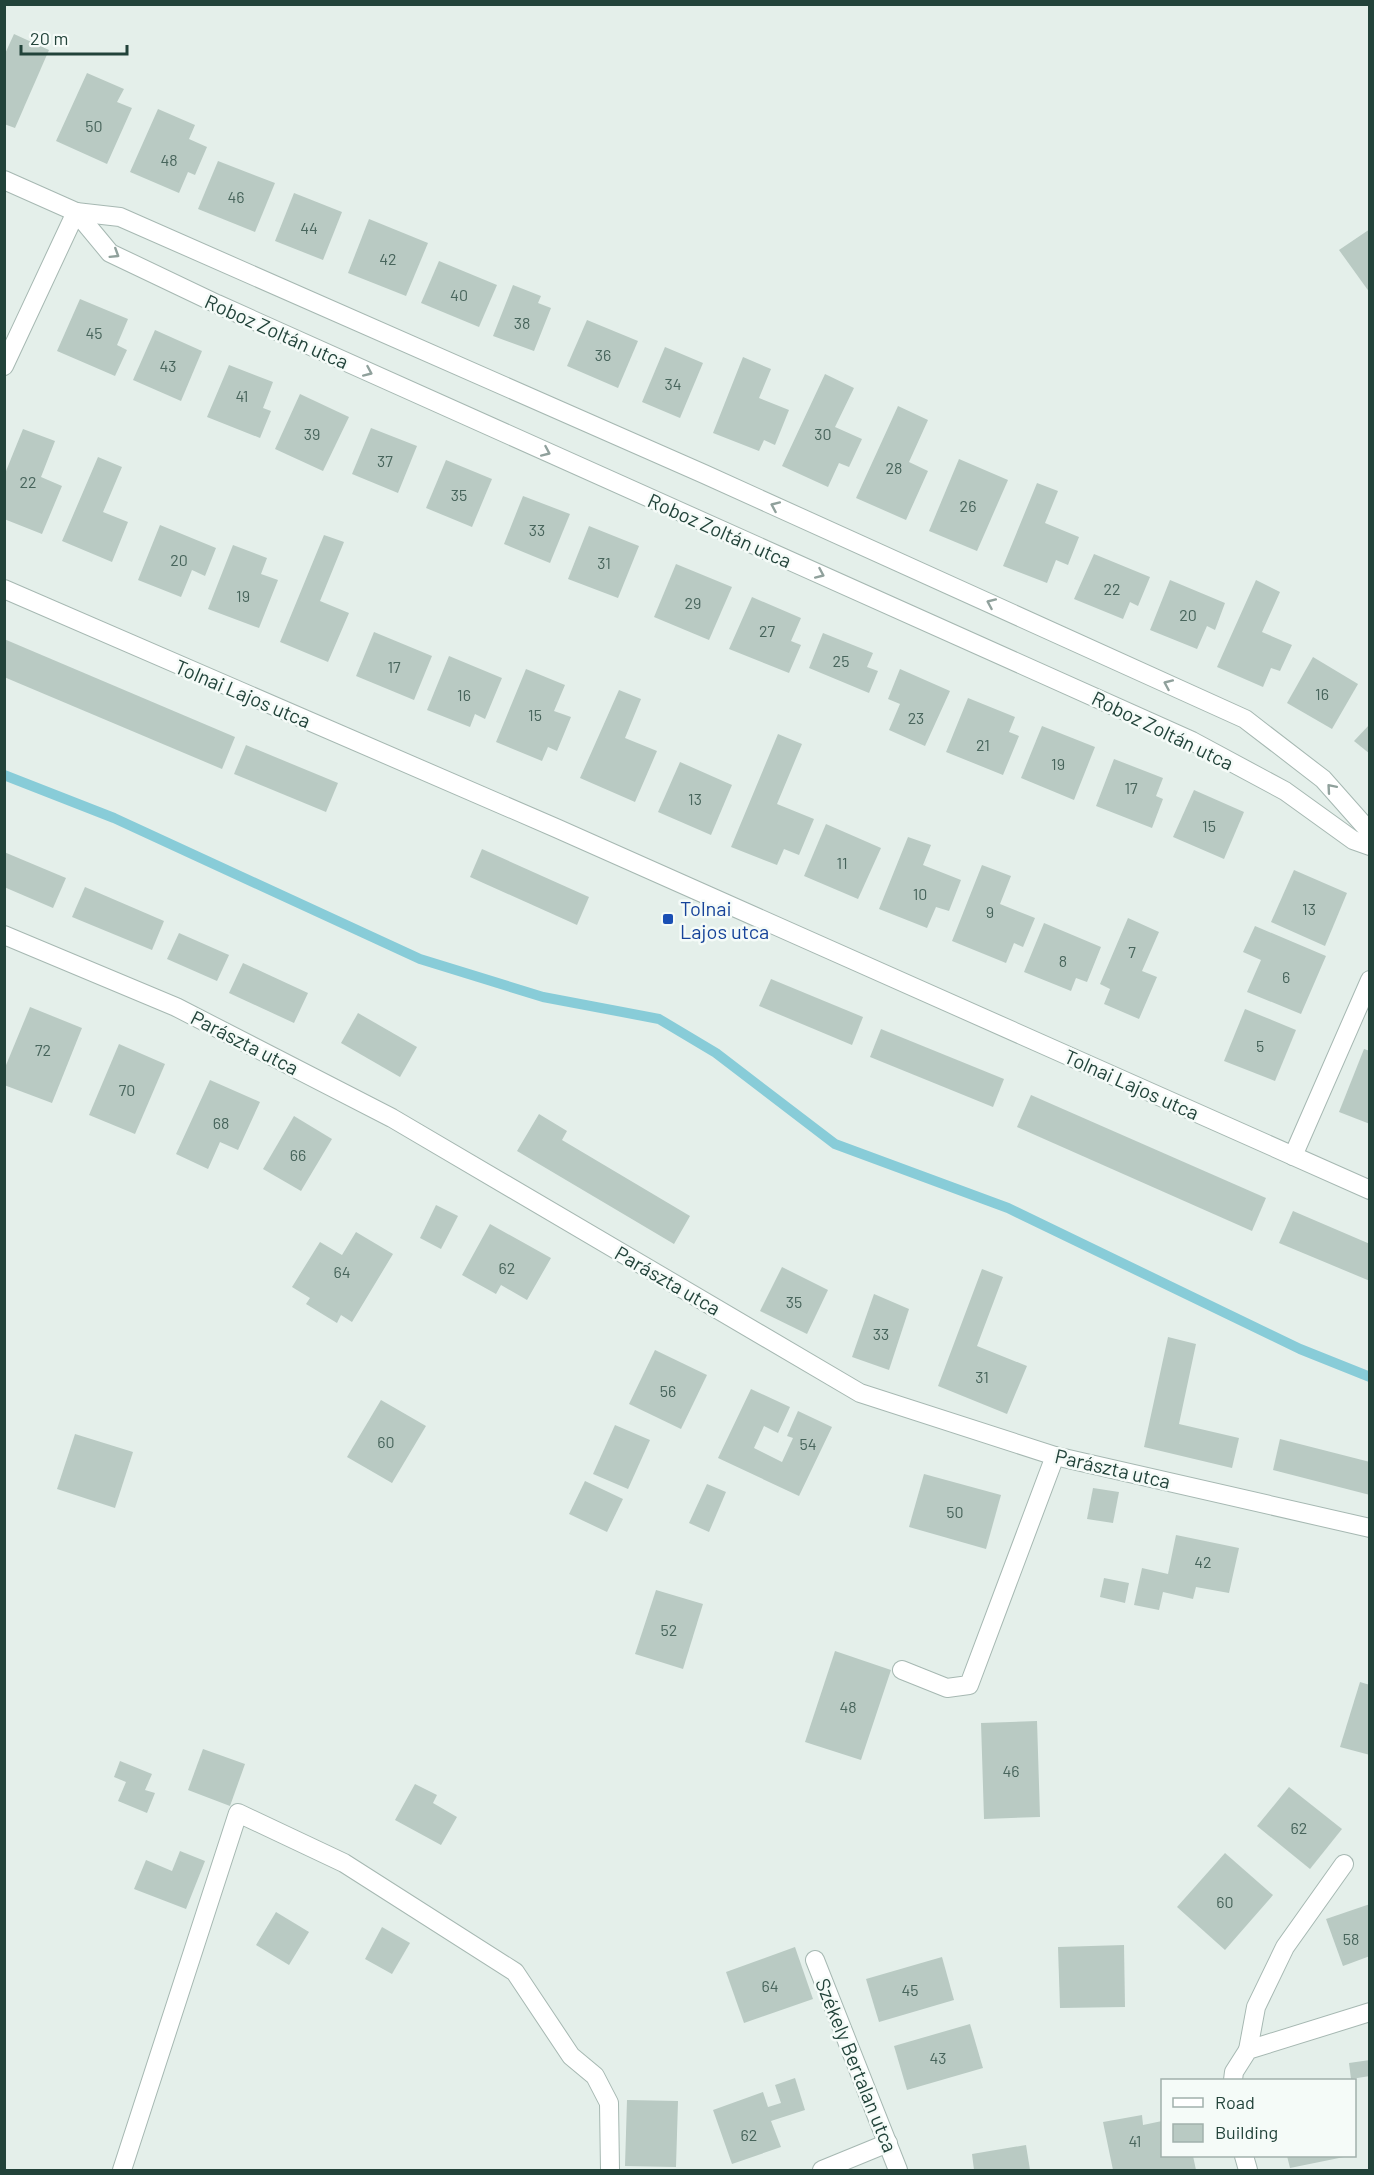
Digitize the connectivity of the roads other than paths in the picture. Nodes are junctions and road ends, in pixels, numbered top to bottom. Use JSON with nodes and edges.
{"nodes":[{"id":1,"x":4,"y":180,"type":"edge"},
{"id":2,"x":76,"y":212,"type":"junction"},
{"id":3,"x":4,"y":366,"type":"edge"},
{"id":4,"x":4,"y":589,"type":"edge"},
{"id":5,"x":1370,"y":832,"type":"edge"},
{"id":6,"x":1370,"y":846,"type":"edge"},
{"id":7,"x":4,"y":934,"type":"edge"},
{"id":8,"x":1370,"y":980,"type":"edge"},
{"id":9,"x":1293,"y":1156,"type":"junction"},
{"id":10,"x":1370,"y":1190,"type":"edge"},
{"id":11,"x":1055,"y":1456,"type":"junction"},
{"id":12,"x":1370,"y":1528,"type":"edge"},
{"id":13,"x":902,"y":1670,"type":"dead end"},
{"id":14,"x":1344,"y":1864,"type":"dead end"},
{"id":15,"x":815,"y":1960,"type":"dead end"},
{"id":16,"x":1370,"y":2012,"type":"edge"},
{"id":17,"x":1248,"y":2050,"type":"junction"},
{"id":18,"x":1233,"y":2079,"type":"edge"},
{"id":19,"x":888,"y":2143,"type":"junction"},
{"id":20,"x":122,"y":2170,"type":"edge"},
{"id":21,"x":610,"y":2170,"type":"edge"},
{"id":22,"x":822,"y":2170,"type":"edge"},
{"id":23,"x":898,"y":2170,"type":"edge"}],
"edges":[{"from":1,"to":2,"type":"street","name":"Roboz Zoltán utca"},
{"from":2,"to":3,"type":"street"},
{"from":5,"to":2,"type":"street","name":"Roboz Zoltán utca","one_way":true},
{"from":2,"to":6,"type":"street","name":"Roboz Zoltán utca","one_way":true},
{"from":4,"to":9,"type":"street","name":"Tolnai Lajos utca"},
{"from":7,"to":11,"type":"street","name":"Parászta utca"},
{"from":8,"to":9,"type":"street"},
{"from":9,"to":10,"type":"street","name":"Tolnai Lajos utca"},
{"from":11,"to":12,"type":"street","name":"Parászta utca"},
{"from":11,"to":13,"type":"street"},
{"from":14,"to":17,"type":"street"},
{"from":15,"to":19,"type":"street","name":"Székely Bertalan utca"},
{"from":16,"to":17,"type":"street"},
{"from":17,"to":18,"type":"street"},
{"from":19,"to":22,"type":"street"},
{"from":19,"to":23,"type":"street","name":"Székely Bertalan utca"},
{"from":20,"to":21,"type":"street"}]}
